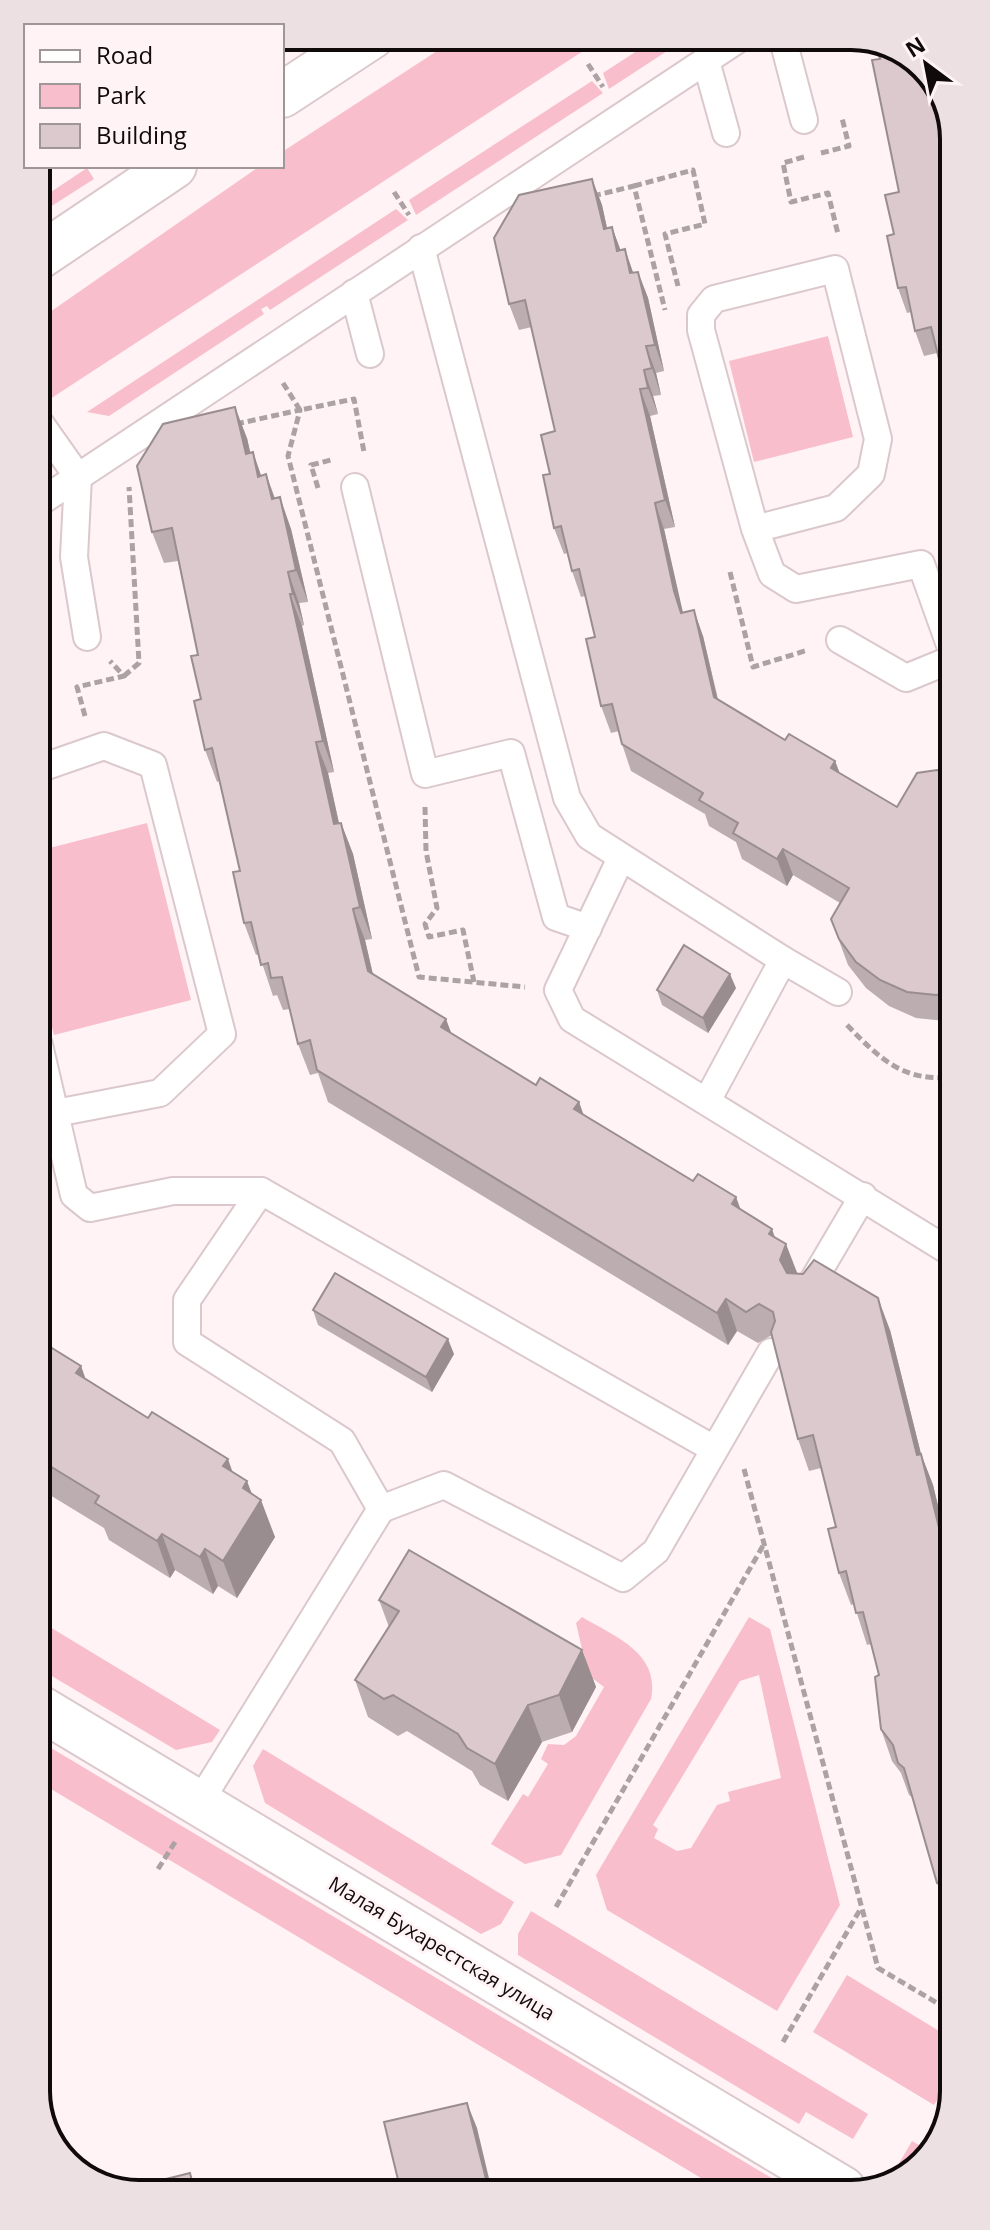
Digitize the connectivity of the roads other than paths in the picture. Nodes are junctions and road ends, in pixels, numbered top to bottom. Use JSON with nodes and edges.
{"nodes":[{"id":1,"x":351,"y":50,"type":"edge"},
{"id":2,"x":722,"y":50,"type":"edge"},
{"id":3,"x":786,"y":50,"type":"edge"},
{"id":4,"x":706,"y":61,"type":"junction"},
{"id":5,"x":284,"y":94,"type":"edge"},
{"id":6,"x":804,"y":120,"type":"dead end"},
{"id":7,"x":726,"y":133,"type":"dead end"},
{"id":8,"x":171,"y":168,"type":"edge"},
{"id":9,"x":421,"y":248,"type":"junction"},
{"id":10,"x":50,"y":249,"type":"edge"},
{"id":11,"x":354,"y":293,"type":"junction"},
{"id":12,"x":370,"y":354,"type":"dead end"},
{"id":13,"x":50,"y":437,"type":"edge"},
{"id":14,"x":78,"y":477,"type":"junction"},
{"id":15,"x":355,"y":487,"type":"dead end"},
{"id":16,"x":50,"y":495,"type":"edge"},
{"id":17,"x":755,"y":529,"type":"junction"},
{"id":18,"x":940,"y":617,"type":"edge"},
{"id":19,"x":87,"y":637,"type":"dead end"},
{"id":20,"x":840,"y":640,"type":"road end"},
{"id":21,"x":940,"y":664,"type":"edge"},
{"id":22,"x":50,"y":765,"type":"edge"},
{"id":23,"x":621,"y":858,"type":"junction"},
{"id":24,"x":588,"y":928,"type":"junction"},
{"id":25,"x":783,"y":960,"type":"junction"},
{"id":26,"x":838,"y":992,"type":"road end"},
{"id":27,"x":50,"y":1089,"type":"edge"},
{"id":28,"x":707,"y":1101,"type":"junction"},
{"id":29,"x":56,"y":1113,"type":"junction"},
{"id":30,"x":261,"y":1191,"type":"junction"},
{"id":31,"x":863,"y":1196,"type":"junction"},
{"id":32,"x":940,"y":1245,"type":"edge"},
{"id":33,"x":807,"y":1291,"type":"edge"},
{"id":34,"x":771,"y":1352,"type":"edge"},
{"id":35,"x":714,"y":1449,"type":"junction"},
{"id":36,"x":381,"y":1509,"type":"junction"},
{"id":37,"x":50,"y":1714,"type":"edge"},
{"id":38,"x":199,"y":1803,"type":"junction"},
{"id":39,"x":828,"y":2180,"type":"edge"}],
"edges":[{"from":1,"to":5,"type":"street"},
{"from":2,"to":4,"type":"lane"},
{"from":3,"to":6,"type":"lane"},
{"from":4,"to":7,"type":"lane"},
{"from":4,"to":9,"type":"lane"},
{"from":8,"to":10,"type":"street"},
{"from":9,"to":11,"type":"lane"},
{"from":9,"to":23,"type":"lane"},
{"from":11,"to":12,"type":"lane"},
{"from":11,"to":14,"type":"lane"},
{"from":13,"to":14,"type":"lane"},
{"from":14,"to":16,"type":"lane"},
{"from":14,"to":19,"type":"lane"},
{"from":15,"to":24,"type":"lane"},
{"from":17,"to":17,"type":"lane"},
{"from":17,"to":18,"type":"lane"},
{"from":20,"to":21,"type":"lane"},
{"from":22,"to":29,"type":"lane"},
{"from":23,"to":24,"type":"lane"},
{"from":23,"to":25,"type":"lane"},
{"from":24,"to":28,"type":"lane"},
{"from":25,"to":26,"type":"lane"},
{"from":25,"to":28,"type":"lane"},
{"from":27,"to":29,"type":"lane"},
{"from":28,"to":31,"type":"lane"},
{"from":29,"to":30,"type":"lane"},
{"from":30,"to":35,"type":"lane"},
{"from":30,"to":36,"type":"lane"},
{"from":31,"to":32,"type":"lane"},
{"from":31,"to":33,"type":"lane"},
{"from":34,"to":35,"type":"lane"},
{"from":35,"to":36,"type":"lane"},
{"from":36,"to":38,"type":"lane"},
{"from":37,"to":38,"type":"street","name":"Малая Бухарестская улица"},
{"from":38,"to":39,"type":"street","name":"Малая Бухарестская улица"}]}
